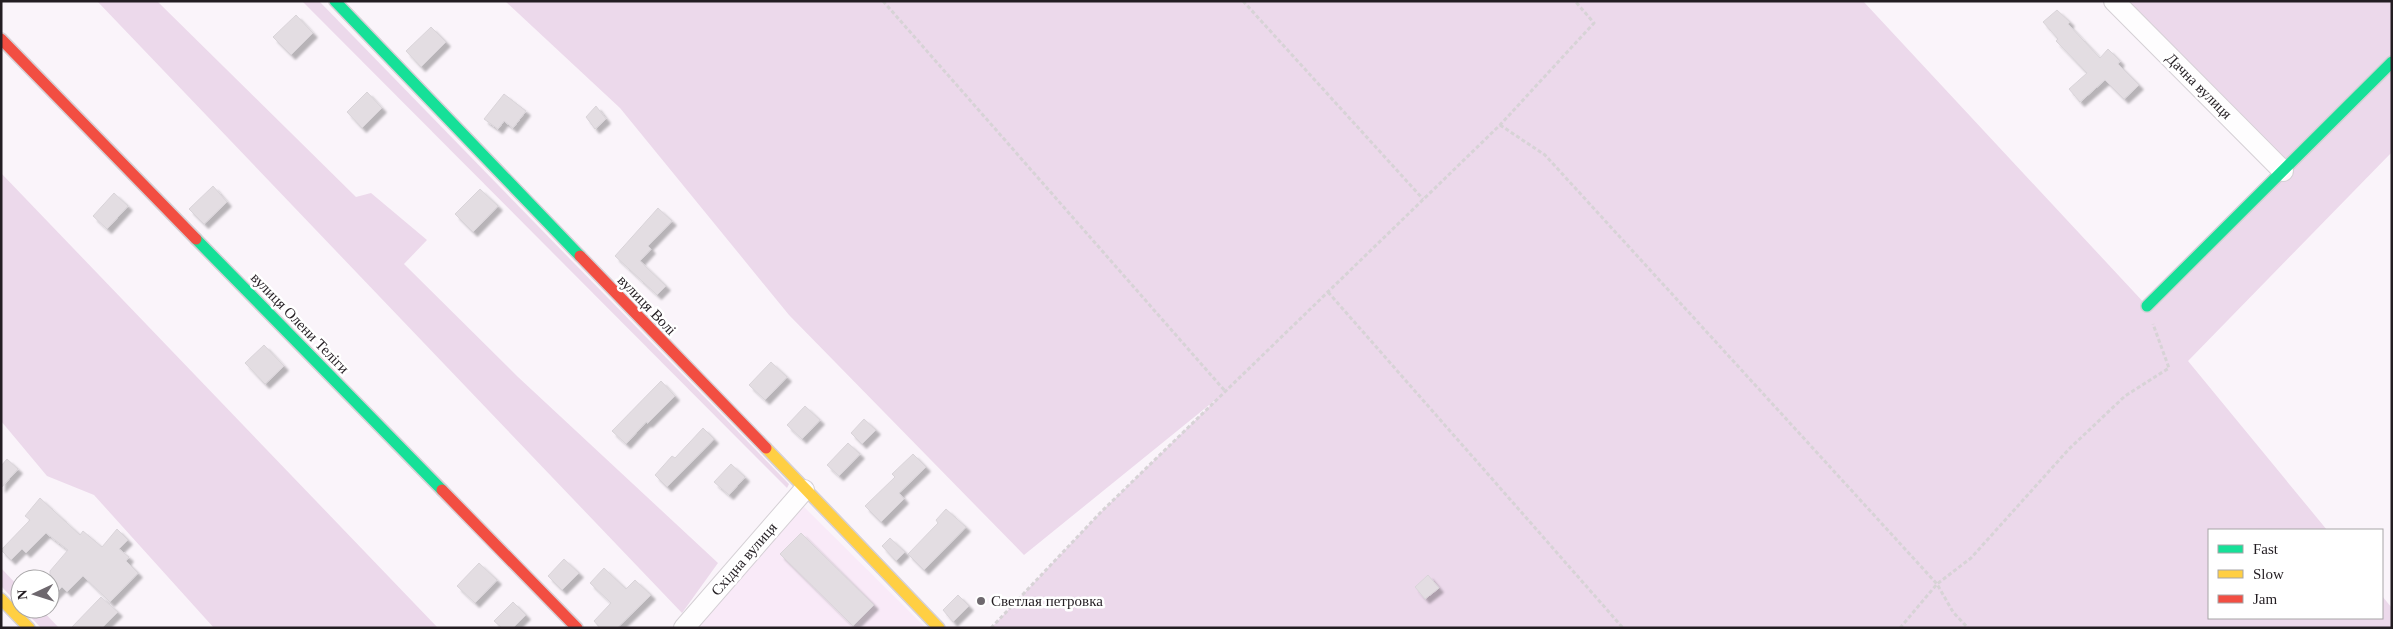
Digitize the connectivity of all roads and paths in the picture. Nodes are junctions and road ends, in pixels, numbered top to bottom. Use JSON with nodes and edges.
{"nodes":[{"id":1,"x":334,"y":1,"type":"edge"},
{"id":2,"x":883,"y":1,"type":"edge"},
{"id":3,"x":1243,"y":1,"type":"edge"},
{"id":4,"x":1575,"y":1,"type":"edge"},
{"id":5,"x":2114,"y":1,"type":"edge"},
{"id":6,"x":1,"y":40,"type":"edge"},
{"id":7,"x":2392,"y":62,"type":"edge"},
{"id":8,"x":1500,"y":125,"type":"junction"},
{"id":9,"x":2283,"y":171,"type":"junction"},
{"id":10,"x":1424,"y":199,"type":"junction"},
{"id":11,"x":1328,"y":292,"type":"junction"},
{"id":12,"x":2147,"y":306,"type":"joint"},
{"id":13,"x":1225,"y":391,"type":"junction"},
{"id":14,"x":804,"y":490,"type":"junction"},
{"id":15,"x":1937,"y":584,"type":"junction"},
{"id":16,"x":1,"y":599,"type":"edge"},
{"id":17,"x":29,"y":628,"type":"edge"},
{"id":18,"x":577,"y":628,"type":"edge"},
{"id":19,"x":684,"y":628,"type":"edge"},
{"id":20,"x":939,"y":628,"type":"edge"},
{"id":21,"x":991,"y":628,"type":"edge"},
{"id":22,"x":1623,"y":628,"type":"edge"},
{"id":23,"x":1900,"y":628,"type":"edge"},
{"id":24,"x":1968,"y":628,"type":"edge"}],
"edges":[{"from":1,"to":14,"type":"street","name":"вулиця Волі"},
{"from":2,"to":13,"type":"path"},
{"from":3,"to":10,"type":"path"},
{"from":4,"to":8,"type":"path"},
{"from":5,"to":9,"type":"street","name":"Дачна вулиця"},
{"from":6,"to":18,"type":"street","name":"вулиця Олени Теліги"},
{"from":7,"to":9,"type":"street"},
{"from":8,"to":10,"type":"path"},
{"from":8,"to":15,"type":"path"},
{"from":9,"to":12,"type":"street"},
{"from":10,"to":11,"type":"path"},
{"from":11,"to":13,"type":"path"},
{"from":11,"to":22,"type":"path"},
{"from":12,"to":15,"type":"path"},
{"from":13,"to":21,"type":"path"},
{"from":14,"to":19,"type":"street","name":"Східна вулиця"},
{"from":14,"to":20,"type":"street","name":"вулиця Волі"},
{"from":15,"to":23,"type":"path"},
{"from":15,"to":24,"type":"path"},
{"from":16,"to":17,"type":"street"}]}
